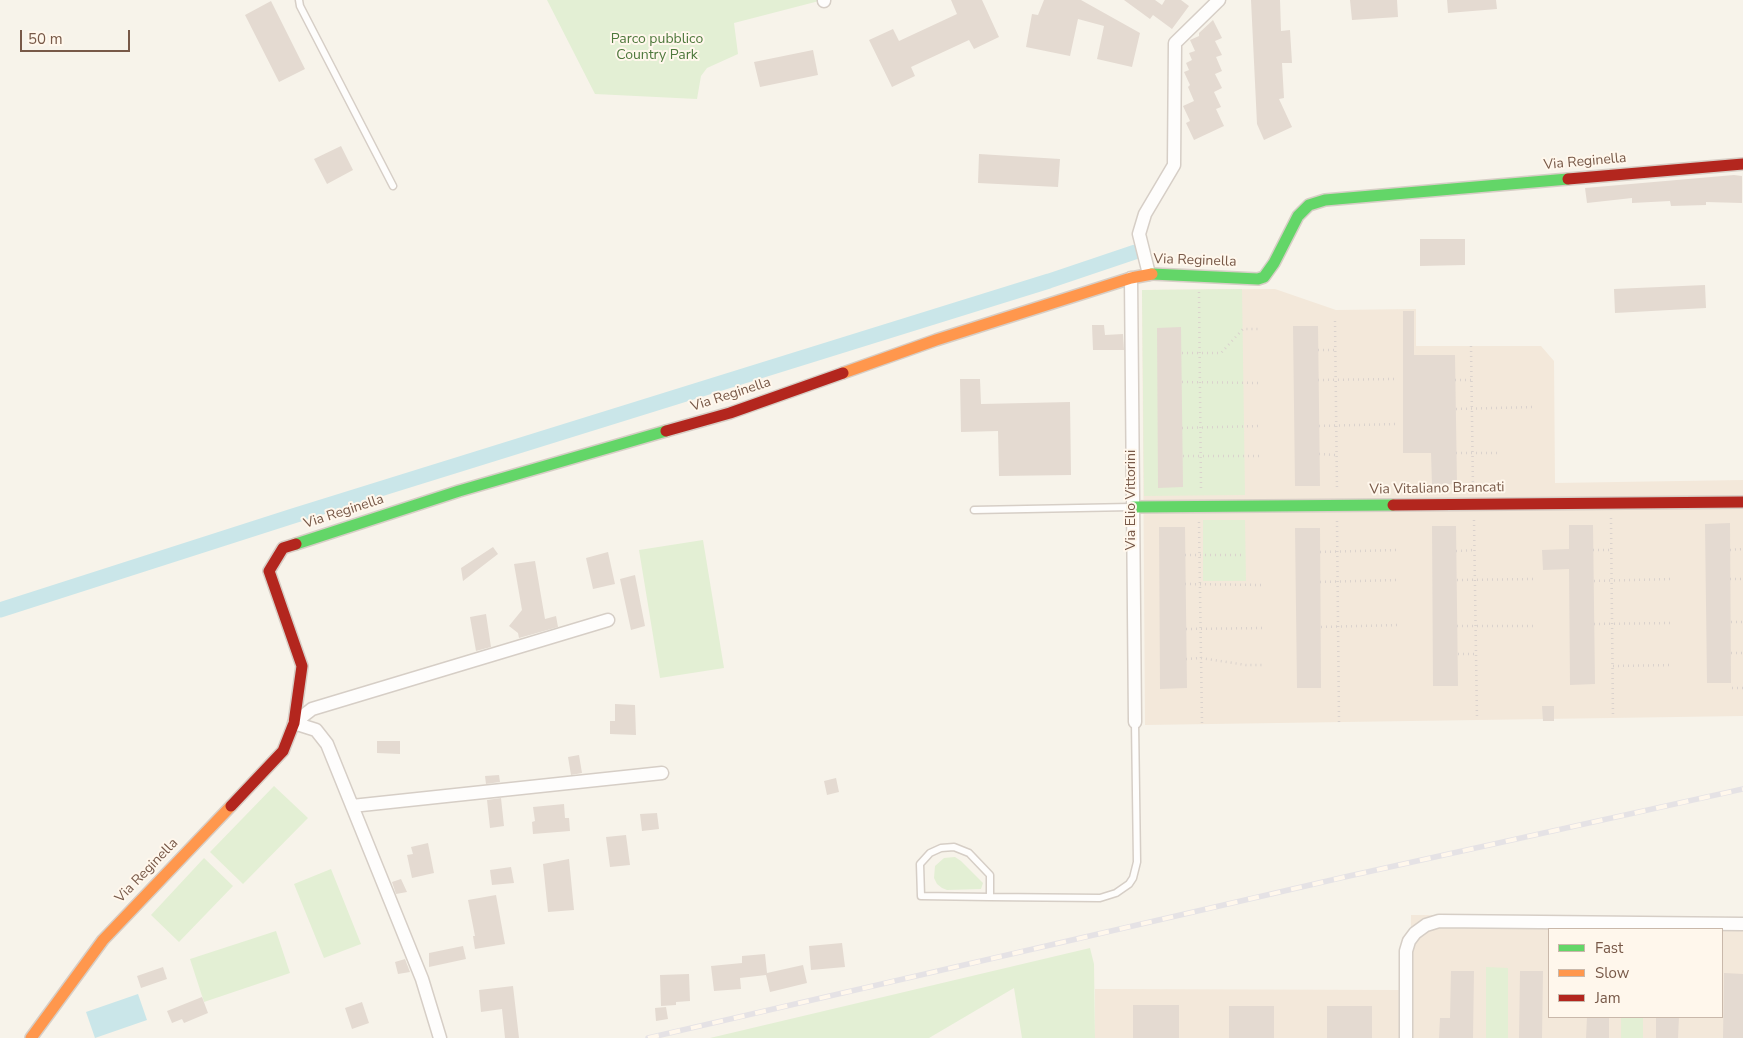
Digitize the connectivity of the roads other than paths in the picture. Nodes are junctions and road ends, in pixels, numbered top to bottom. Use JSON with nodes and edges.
{"nodes":[{"id":1,"x":299,"y":0,"type":"edge"},
{"id":2,"x":1219,"y":0,"type":"edge"},
{"id":3,"x":1743,"y":164,"type":"edge"},
{"id":4,"x":393,"y":186,"type":"dead end"},
{"id":5,"x":1148,"y":267,"type":"junction"},
{"id":6,"x":1131,"y":278,"type":"junction"},
{"id":7,"x":1743,"y":502,"type":"edge"},
{"id":8,"x":1132,"y":507,"type":"junction"},
{"id":9,"x":974,"y":510,"type":"dead end"},
{"id":10,"x":608,"y":620,"type":"dead end"},
{"id":11,"x":1135,"y":722,"type":"joint"},
{"id":12,"x":294,"y":723,"type":"junction"},
{"id":13,"x":662,"y":773,"type":"dead end"},
{"id":14,"x":352,"y":806,"type":"junction"},
{"id":15,"x":990,"y":897,"type":"junction"},
{"id":16,"x":1743,"y":924,"type":"edge"},
{"id":17,"x":31,"y":1038,"type":"edge"},
{"id":18,"x":440,"y":1038,"type":"edge"},
{"id":19,"x":1406,"y":1038,"type":"edge"}],
"edges":[{"from":1,"to":4,"type":"lane"},
{"from":2,"to":5,"type":"street"},
{"from":3,"to":5,"type":"street","name":"Via Reginella"},
{"from":5,"to":6,"type":"street","name":"Via Reginella"},
{"from":6,"to":8,"type":"street","name":"Via Elio Vittorini"},
{"from":6,"to":12,"type":"street","name":"Via Reginella"},
{"from":7,"to":8,"type":"street","name":"Via Vitaliano Brancati"},
{"from":8,"to":9,"type":"lane"},
{"from":8,"to":11,"type":"street","name":"Via Elio Vittorini"},
{"from":10,"to":12,"type":"street"},
{"from":11,"to":15,"type":"lane"},
{"from":12,"to":14,"type":"street"},
{"from":12,"to":17,"type":"street","name":"Via Reginella"},
{"from":13,"to":14,"type":"street"},
{"from":14,"to":18,"type":"street"},
{"from":15,"to":15,"type":"lane"},
{"from":16,"to":19,"type":"street"}]}
